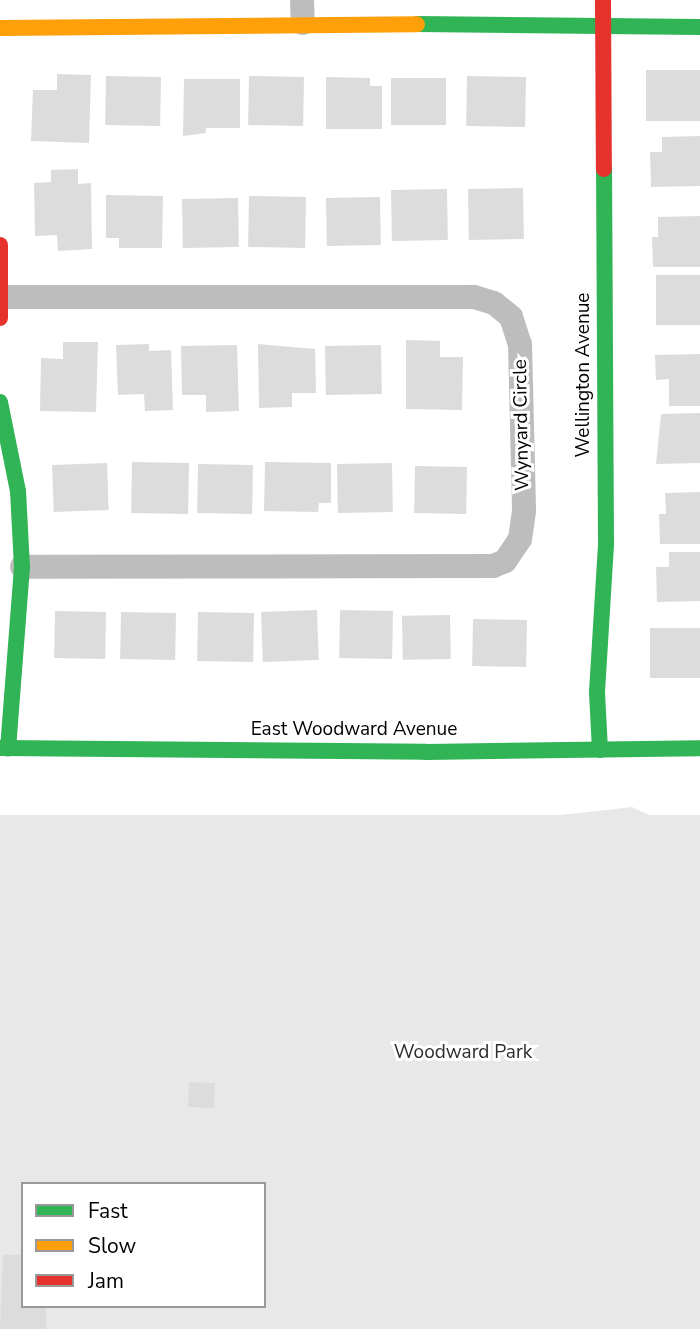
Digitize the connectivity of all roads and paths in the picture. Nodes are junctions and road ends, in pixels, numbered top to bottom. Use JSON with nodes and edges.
{"nodes":[{"id":1,"x":603,"y":0,"type":"edge"},
{"id":2,"x":303,"y":12,"type":"edge"},
{"id":3,"x":604,"y":26,"type":"junction"},
{"id":4,"x":0,"y":27,"type":"edge"},
{"id":5,"x":700,"y":27,"type":"edge"},
{"id":6,"x":0,"y":245,"type":"edge"},
{"id":7,"x":1,"y":297,"type":"edge"},
{"id":8,"x":0,"y":318,"type":"edge"},
{"id":9,"x":0,"y":402,"type":"edge"},
{"id":10,"x":22,"y":567,"type":"junction"},
{"id":11,"x":700,"y":748,"type":"edge"},
{"id":12,"x":3,"y":749,"type":"edge"},
{"id":13,"x":600,"y":750,"type":"junction"}],
"edges":[{"from":1,"to":3,"type":"street","name":"Wellington Avenue"},
{"from":2,"to":3,"type":"street"},
{"from":2,"to":4,"type":"street"},
{"from":3,"to":5,"type":"street"},
{"from":3,"to":13,"type":"street","name":"Wellington Avenue"},
{"from":6,"to":7,"type":"street"},
{"from":7,"to":8,"type":"street"},
{"from":7,"to":10,"type":"street","name":"Wynyard Circle"},
{"from":9,"to":10,"type":"street"},
{"from":10,"to":12,"type":"street"},
{"from":11,"to":13,"type":"street","name":"East Woodward Avenue"},
{"from":12,"to":13,"type":"street","name":"East Woodward Avenue"}]}
